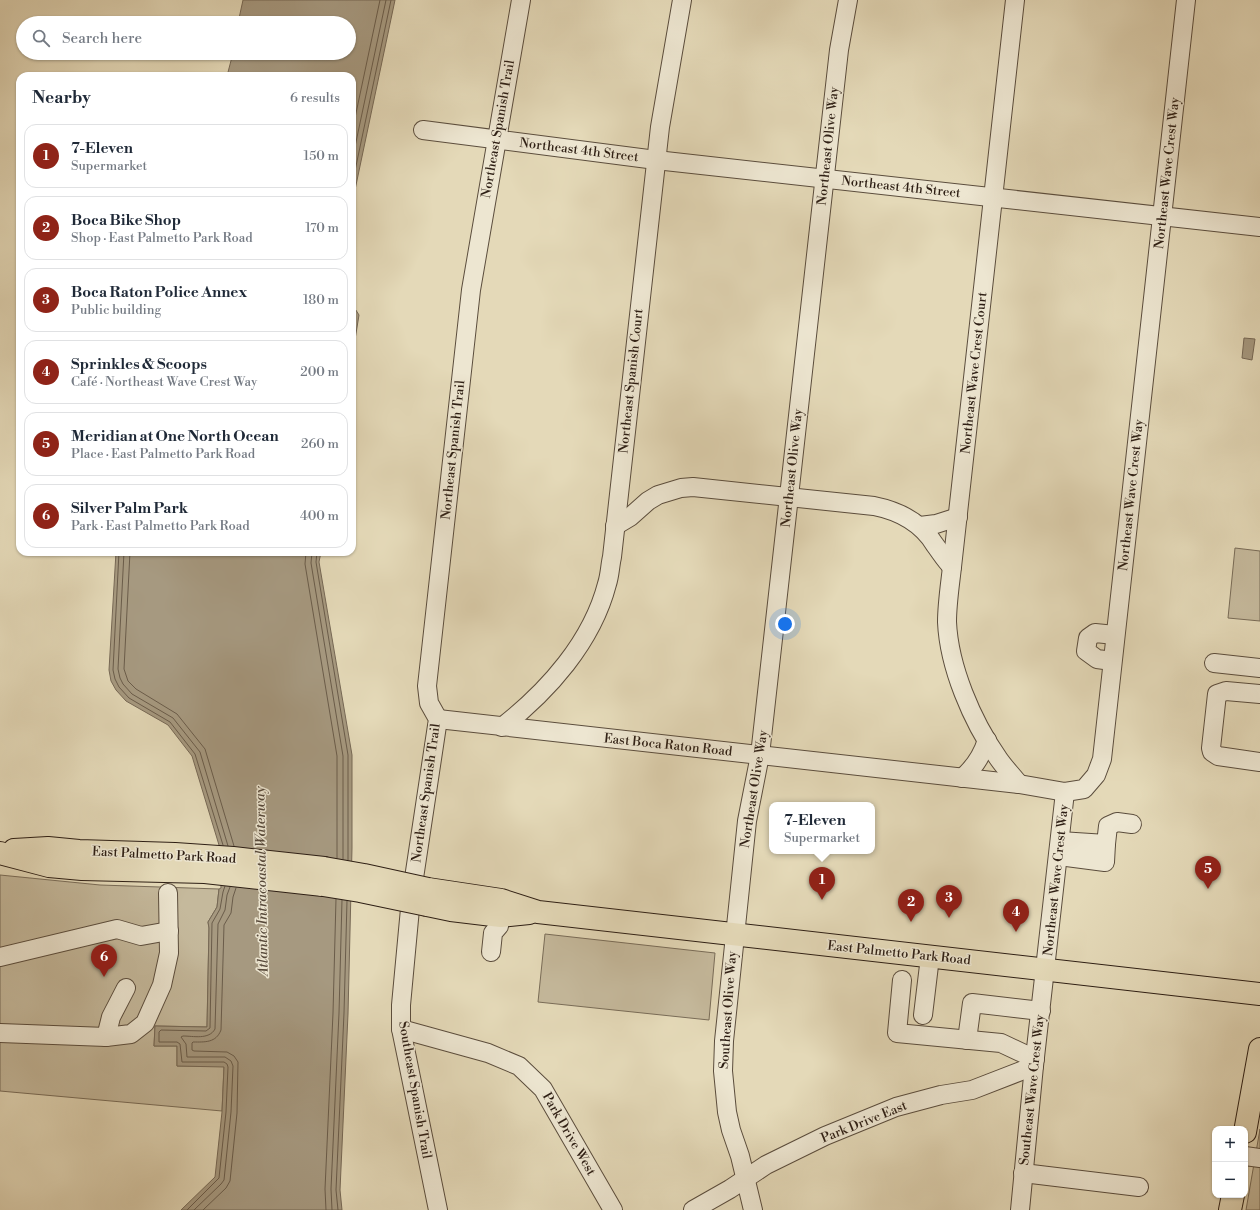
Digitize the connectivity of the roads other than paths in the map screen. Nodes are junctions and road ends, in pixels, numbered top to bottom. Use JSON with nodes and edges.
{"nodes":[{"id":1,"x":521,"y":0,"type":"edge"},
{"id":2,"x":682,"y":0,"type":"edge"},
{"id":3,"x":848,"y":0,"type":"edge"},
{"id":4,"x":1016,"y":0,"type":"edge"},
{"id":5,"x":1186,"y":0,"type":"edge"},
{"id":6,"x":423,"y":130,"type":"dead end"},
{"id":7,"x":496,"y":140,"type":"junction"},
{"id":8,"x":656,"y":160,"type":"junction"},
{"id":9,"x":825,"y":179,"type":"junction"},
{"id":10,"x":993,"y":198,"type":"junction"},
{"id":11,"x":1162,"y":216,"type":"junction"},
{"id":12,"x":1260,"y":227,"type":"edge"},
{"id":13,"x":789,"y":497,"type":"junction"},
{"id":14,"x":958,"y":517,"type":"junction"},
{"id":15,"x":615,"y":526,"type":"junction"},
{"id":16,"x":920,"y":526,"type":"junction"},
{"id":17,"x":952,"y":567,"type":"junction"},
{"id":18,"x":1115,"y":635,"type":"junction"},
{"id":19,"x":1112,"y":661,"type":"junction"},
{"id":20,"x":1214,"y":663,"type":"dead end"},
{"id":21,"x":1260,"y":668,"type":"edge"},
{"id":22,"x":1260,"y":694,"type":"edge"},
{"id":23,"x":438,"y":720,"type":"junction"},
{"id":24,"x":502,"y":727,"type":"junction"},
{"id":25,"x":987,"y":740,"type":"junction"},
{"id":26,"x":760,"y":755,"type":"junction"},
{"id":27,"x":1260,"y":762,"type":"edge"},
{"id":28,"x":962,"y":778,"type":"junction"},
{"id":29,"x":1019,"y":784,"type":"junction"},
{"id":30,"x":1065,"y":792,"type":"junction"},
{"id":31,"x":1132,"y":824,"type":"dead end"},
{"id":32,"x":1060,"y":848,"type":"junction"},
{"id":33,"x":0,"y":850,"type":"edge"},
{"id":34,"x":0,"y":853,"type":"edge"},
{"id":35,"x":129,"y":862,"type":"junction"},
{"id":36,"x":168,"y":893,"type":"dead end"},
{"id":37,"x":422,"y":897,"type":"junction"},
{"id":38,"x":538,"y":912,"type":"junction"},
{"id":39,"x":500,"y":916,"type":"junction"},
{"id":40,"x":168,"y":931,"type":"junction"},
{"id":41,"x":735,"y":935,"type":"junction"},
{"id":42,"x":491,"y":952,"type":"dead end"},
{"id":43,"x":0,"y":957,"type":"edge"},
{"id":44,"x":930,"y":957,"type":"junction"},
{"id":45,"x":1046,"y":970,"type":"junction"},
{"id":46,"x":902,"y":980,"type":"dead end"},
{"id":47,"x":126,"y":988,"type":"dead end"},
{"id":48,"x":1260,"y":994,"type":"edge"},
{"id":49,"x":1041,"y":1011,"type":"junction"},
{"id":50,"x":921,"y":1027,"type":"junction"},
{"id":51,"x":402,"y":1029,"type":"junction"},
{"id":52,"x":0,"y":1033,"type":"edge"},
{"id":53,"x":106,"y":1037,"type":"junction"},
{"id":54,"x":967,"y":1040,"type":"junction"},
{"id":55,"x":1260,"y":1049,"type":"edge"},
{"id":56,"x":1035,"y":1062,"type":"junction"},
{"id":57,"x":1246,"y":1126,"type":"edge"},
{"id":58,"x":1248,"y":1156,"type":"edge"},
{"id":59,"x":1260,"y":1158,"type":"edge"},
{"id":60,"x":1023,"y":1173,"type":"junction"},
{"id":61,"x":746,"y":1179,"type":"junction"},
{"id":62,"x":1139,"y":1187,"type":"dead end"},
{"id":63,"x":1232,"y":1198,"type":"edge"},
{"id":64,"x":438,"y":1210,"type":"edge"},
{"id":65,"x":613,"y":1210,"type":"edge"},
{"id":66,"x":692,"y":1210,"type":"edge"},
{"id":67,"x":753,"y":1210,"type":"edge"},
{"id":68,"x":1020,"y":1210,"type":"edge"},
{"id":69,"x":1230,"y":1210,"type":"edge"}],
"edges":[{"from":1,"to":7,"type":"street","name":"Northeast Spanish Trail"},
{"from":2,"to":8,"type":"street","name":"Northeast Spanish Court"},
{"from":3,"to":9,"type":"street","name":"Northeast Olive Way"},
{"from":4,"to":10,"type":"street","name":"Northeast Wave Crest Court"},
{"from":5,"to":11,"type":"street","name":"Northeast Wave Crest Way"},
{"from":6,"to":7,"type":"street","name":"Northeast 4th Street"},
{"from":7,"to":8,"type":"street","name":"Northeast 4th Street"},
{"from":7,"to":23,"type":"street","name":"Northeast Spanish Trail"},
{"from":8,"to":9,"type":"street","name":"Northeast 4th Street"},
{"from":8,"to":15,"type":"street","name":"Northeast Spanish Court"},
{"from":9,"to":10,"type":"street","name":"Northeast 4th Street"},
{"from":9,"to":13,"type":"street","name":"Northeast Olive Way"},
{"from":10,"to":11,"type":"street","name":"Northeast 4th Street"},
{"from":10,"to":14,"type":"street","name":"Northeast Wave Crest Court"},
{"from":11,"to":12,"type":"street","name":"Northeast 4th Street"},
{"from":11,"to":18,"type":"street","name":"Northeast Wave Crest Way"},
{"from":13,"to":15,"type":"street"},
{"from":13,"to":16,"type":"street"},
{"from":13,"to":26,"type":"street","name":"Northeast Olive Way"},
{"from":14,"to":16,"type":"street"},
{"from":14,"to":17,"type":"street","name":"Northeast Wave Crest Court"},
{"from":15,"to":24,"type":"street","name":"Northeast Spanish Court"},
{"from":16,"to":17,"type":"street"},
{"from":17,"to":25,"type":"street","name":"Northeast Wave Crest Court"},
{"from":18,"to":19,"type":"street","name":"Northeast Wave Crest Way"},
{"from":18,"to":19,"type":"street"},
{"from":19,"to":30,"type":"street","name":"Northeast Wave Crest Way"},
{"from":20,"to":21,"type":"street"},
{"from":22,"to":27,"type":"street"},
{"from":23,"to":24,"type":"street","name":"East Boca Raton Road"},
{"from":23,"to":37,"type":"street","name":"Northeast Spanish Trail"},
{"from":24,"to":26,"type":"street","name":"East Boca Raton Road"},
{"from":25,"to":28,"type":"street"},
{"from":25,"to":29,"type":"street","name":"Northeast Wave Crest Court"},
{"from":26,"to":28,"type":"street","name":"East Boca Raton Road"},
{"from":26,"to":41,"type":"street","name":"Northeast Olive Way"},
{"from":28,"to":29,"type":"street","name":"East Boca Raton Road"},
{"from":29,"to":30,"type":"street","name":"East Boca Raton Road"},
{"from":30,"to":32,"type":"street","name":"Northeast Wave Crest Way"},
{"from":31,"to":32,"type":"street"},
{"from":32,"to":45,"type":"street","name":"Northeast Wave Crest Way"},
{"from":33,"to":35,"type":"main road","name":"East Palmetto Park Road"},
{"from":34,"to":35,"type":"main road","name":"East Palmetto Park Road"},
{"from":35,"to":37,"type":"main road","name":"East Palmetto Park Road","bridge":true},
{"from":36,"to":40,"type":"street"},
{"from":37,"to":38,"type":"main road","name":"East Palmetto Park Road"},
{"from":37,"to":39,"type":"main road","name":"East Palmetto Park Road"},
{"from":37,"to":51,"type":"street","name":"Southeast Spanish Trail"},
{"from":38,"to":39,"type":"main road","name":"East Palmetto Park Road"},
{"from":38,"to":41,"type":"main road","name":"East Palmetto Park Road"},
{"from":39,"to":42,"type":"street"},
{"from":40,"to":43,"type":"street"},
{"from":40,"to":53,"type":"street"},
{"from":41,"to":44,"type":"main road","name":"East Palmetto Park Road"},
{"from":41,"to":61,"type":"street","name":"Southeast Olive Way"},
{"from":44,"to":45,"type":"main road","name":"East Palmetto Park Road"},
{"from":44,"to":50,"type":"street"},
{"from":45,"to":48,"type":"main road","name":"East Palmetto Park Road"},
{"from":45,"to":49,"type":"street","name":"Southeast Wave Crest Way"},
{"from":46,"to":50,"type":"street"},
{"from":47,"to":53,"type":"street"},
{"from":49,"to":54,"type":"street"},
{"from":49,"to":56,"type":"street","name":"Southeast Wave Crest Way"},
{"from":50,"to":54,"type":"street"},
{"from":51,"to":64,"type":"street","name":"Southeast Spanish Trail"},
{"from":51,"to":65,"type":"street","name":"Park Drive West"},
{"from":52,"to":53,"type":"street"},
{"from":54,"to":56,"type":"street"},
{"from":55,"to":57,"type":"main road"},
{"from":56,"to":60,"type":"street","name":"Southeast Wave Crest Way"},
{"from":56,"to":61,"type":"street","name":"Park Drive East"},
{"from":58,"to":59,"type":"street"},
{"from":60,"to":62,"type":"street"},
{"from":60,"to":68,"type":"street","name":"Southeast Wave Crest Way"},
{"from":61,"to":66,"type":"street","name":"Park Drive East"},
{"from":61,"to":67,"type":"street","name":"Southeast Olive Way"},
{"from":63,"to":69,"type":"main road"}]}
